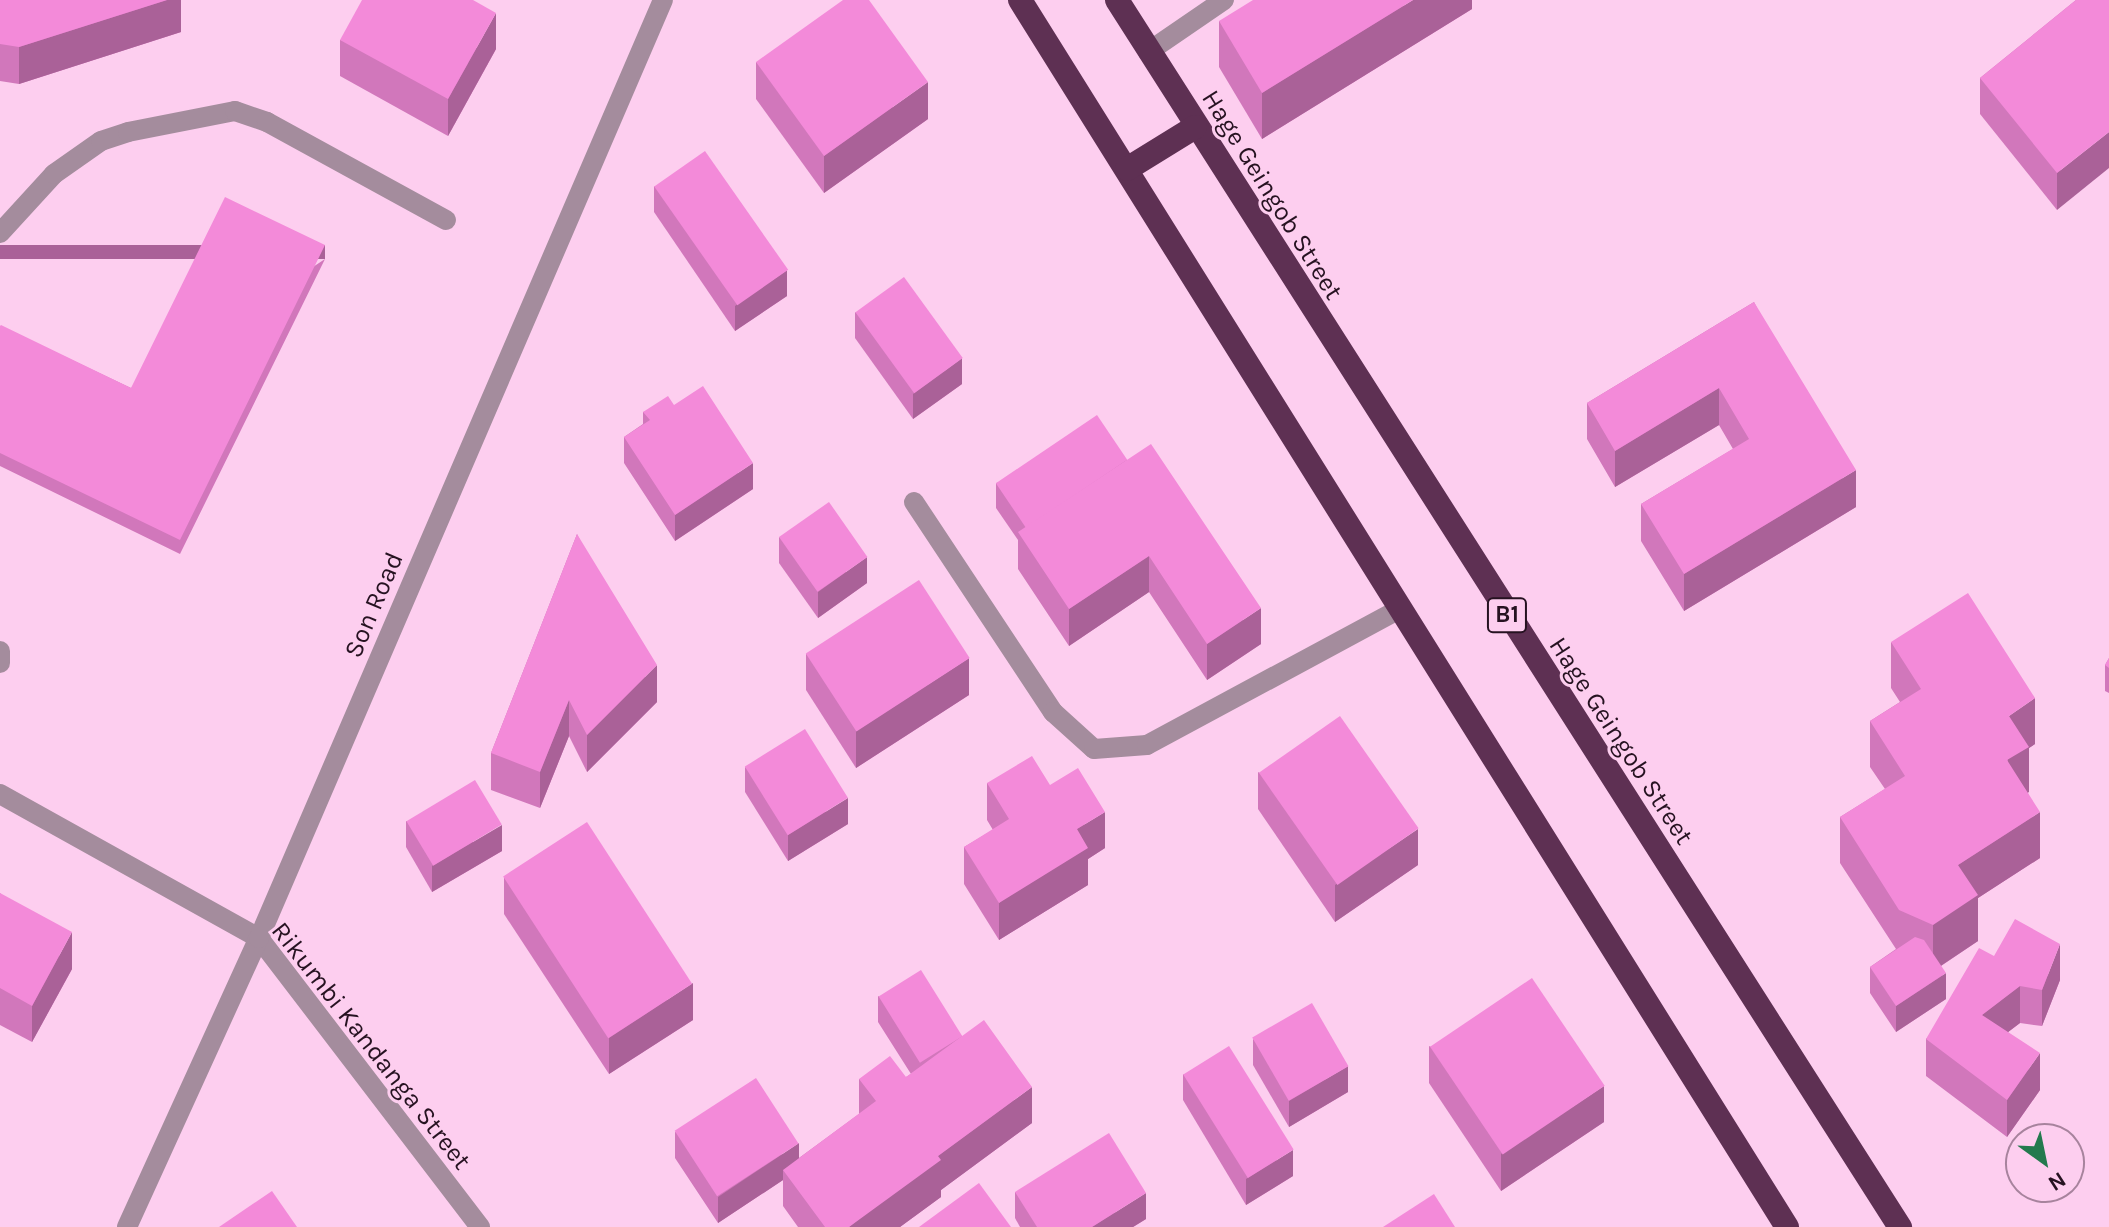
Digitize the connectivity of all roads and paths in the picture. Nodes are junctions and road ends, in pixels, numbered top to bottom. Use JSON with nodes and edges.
{"nodes":[{"id":1,"x":663,"y":0,"type":"edge"},
{"id":2,"x":1020,"y":0,"type":"edge"},
{"id":3,"x":1117,"y":0,"type":"edge"},
{"id":4,"x":1224,"y":0,"type":"edge"},
{"id":5,"x":1148,"y":52,"type":"junction"},
{"id":6,"x":1195,"y":127,"type":"junction"},
{"id":7,"x":1127,"y":169,"type":"junction"},
{"id":8,"x":446,"y":220,"type":"dead end"},
{"id":9,"x":0,"y":233,"type":"edge"},
{"id":10,"x":914,"y":502,"type":"dead end"},
{"id":11,"x":1401,"y":608,"type":"junction"},
{"id":12,"x":0,"y":651,"type":"edge"},
{"id":13,"x":0,"y":663,"type":"edge"},
{"id":14,"x":0,"y":794,"type":"edge"},
{"id":15,"x":259,"y":938,"type":"junction"},
{"id":16,"x":127,"y":1227,"type":"edge"},
{"id":17,"x":480,"y":1227,"type":"edge"},
{"id":18,"x":1787,"y":1227,"type":"edge"},
{"id":19,"x":1900,"y":1227,"type":"edge"}],
"edges":[{"from":1,"to":15,"type":"street","name":"Son Road"},
{"from":2,"to":7,"type":"highway"},
{"from":3,"to":5,"type":"highway","name":"Hage Geingob Street","number":"B1"},
{"from":4,"to":5,"type":"street"},
{"from":5,"to":6,"type":"highway","name":"Hage Geingob Street","number":"B1"},
{"from":6,"to":7,"type":"highway"},
{"from":6,"to":19,"type":"highway","name":"Hage Geingob Street","number":"B1"},
{"from":7,"to":11,"type":"highway"},
{"from":8,"to":9,"type":"street"},
{"from":10,"to":11,"type":"street"},
{"from":11,"to":18,"type":"highway"},
{"from":12,"to":13,"type":"street"},
{"from":14,"to":15,"type":"street","name":"Rikumbi Kandanga Street"},
{"from":15,"to":16,"type":"street","name":"Son Road"},
{"from":15,"to":17,"type":"street","name":"Rikumbi Kandanga Street"}]}
